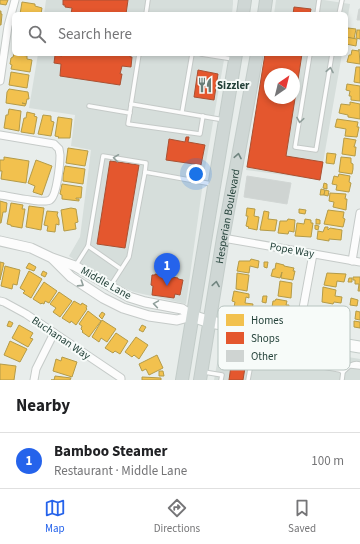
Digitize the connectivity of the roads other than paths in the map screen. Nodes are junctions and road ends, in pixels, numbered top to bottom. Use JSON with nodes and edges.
{"nodes":[{"id":1,"x":15,"y":0,"type":"edge"},
{"id":2,"x":148,"y":0,"type":"edge"},
{"id":3,"x":245,"y":0,"type":"edge"},
{"id":4,"x":266,"y":0,"type":"edge"},
{"id":5,"x":319,"y":0,"type":"edge"},
{"id":6,"x":342,"y":0,"type":"edge"},
{"id":7,"x":146,"y":12,"type":"edge"},
{"id":8,"x":243,"y":12,"type":"edge"},
{"id":9,"x":264,"y":12,"type":"edge"},
{"id":10,"x":317,"y":12,"type":"edge"},
{"id":11,"x":339,"y":12,"type":"edge"},
{"id":12,"x":139,"y":56,"type":"edge"},
{"id":13,"x":192,"y":56,"type":"edge"},
{"id":14,"x":224,"y":56,"type":"edge"},
{"id":15,"x":257,"y":56,"type":"edge"},
{"id":16,"x":310,"y":56,"type":"edge"},
{"id":17,"x":332,"y":56,"type":"edge"},
{"id":18,"x":236,"y":57,"type":"edge"},
{"id":19,"x":0,"y":81,"type":"edge"},
{"id":20,"x":131,"y":104,"type":"junction"},
{"id":21,"x":89,"y":106,"type":"dead end"},
{"id":22,"x":182,"y":112,"type":"junction"},
{"id":23,"x":130,"y":113,"type":"junction"},
{"id":24,"x":203,"y":116,"type":"junction"},
{"id":25,"x":225,"y":120,"type":"junction"},
{"id":26,"x":0,"y":135,"type":"edge"},
{"id":27,"x":145,"y":172,"type":"junction"},
{"id":28,"x":215,"y":184,"type":"junction"},
{"id":29,"x":0,"y":195,"type":"edge"},
{"id":30,"x":360,"y":213,"type":"edge"},
{"id":31,"x":224,"y":238,"type":"junction"},
{"id":32,"x":0,"y":241,"type":"edge"},
{"id":33,"x":88,"y":246,"type":"junction"},
{"id":34,"x":313,"y":254,"type":"junction"},
{"id":35,"x":52,"y":258,"type":"junction"},
{"id":36,"x":352,"y":261,"type":"junction"},
{"id":37,"x":360,"y":262,"type":"edge"},
{"id":38,"x":75,"y":266,"type":"junction"},
{"id":39,"x":121,"y":269,"type":"junction"},
{"id":40,"x":110,"y":286,"type":"junction"},
{"id":41,"x":0,"y":301,"type":"edge"},
{"id":42,"x":303,"y":306,"type":"edge"},
{"id":43,"x":192,"y":316,"type":"junction"},
{"id":44,"x":210,"y":322,"type":"junction"},
{"id":45,"x":218,"y":323,"type":"edge"},
{"id":46,"x":54,"y":333,"type":"junction"},
{"id":47,"x":350,"y":346,"type":"edge"},
{"id":48,"x":360,"y":347,"type":"edge"},
{"id":49,"x":360,"y":364,"type":"edge"},
{"id":50,"x":350,"y":366,"type":"edge"},
{"id":51,"x":350,"y":366,"type":"edge"},
{"id":52,"x":360,"y":367,"type":"edge"},
{"id":53,"x":250,"y":370,"type":"edge"},
{"id":54,"x":340,"y":370,"type":"edge"},
{"id":55,"x":343,"y":372,"type":"joint"},
{"id":56,"x":201,"y":376,"type":"edge"},
{"id":57,"x":121,"y":379,"type":"edge"},
{"id":58,"x":34,"y":380,"type":"edge"},
{"id":59,"x":182,"y":380,"type":"edge"},
{"id":60,"x":221,"y":380,"type":"edge"},
{"id":61,"x":248,"y":380,"type":"edge"},
{"id":62,"x":342,"y":380,"type":"edge"}],
"edges":[{"from":1,"to":19,"type":"street"},
{"from":2,"to":7,"type":"lane"},
{"from":3,"to":8,"type":"main road"},
{"from":4,"to":9,"type":"main road"},
{"from":5,"to":10,"type":"lane"},
{"from":6,"to":11,"type":"lane"},
{"from":12,"to":20,"type":"lane"},
{"from":13,"to":22,"type":"lane"},
{"from":14,"to":18,"type":"lane"},
{"from":31,"to":15,"type":"main road","name":"Hesperian Boulevard","one_way":true},
{"from":16,"to":17,"type":"lane","one_way":true},
{"from":18,"to":25,"type":"main road","name":"Hesperian Boulevard"},
{"from":20,"to":22,"type":"lane"},
{"from":20,"to":23,"type":"lane"},
{"from":21,"to":23,"type":"lane"},
{"from":22,"to":24,"type":"lane"},
{"from":23,"to":24,"type":"lane"},
{"from":24,"to":25,"type":"lane"},
{"from":25,"to":28,"type":"main road","name":"Hesperian Boulevard"},
{"from":26,"to":29,"type":"street"},
{"from":27,"to":28,"type":"lane"},
{"from":27,"to":33,"type":"lane","one_way":true},
{"from":27,"to":39,"type":"lane"},
{"from":28,"to":43,"type":"main road","name":"Hesperian Boulevard"},
{"from":30,"to":36,"type":"street"},
{"from":31,"to":34,"type":"street","name":"Pope Way"},
{"from":44,"to":31,"type":"main road","name":"Hesperian Boulevard","one_way":true},
{"from":32,"to":35,"type":"street","name":"Middle Lane"},
{"from":33,"to":38,"type":"lane"},
{"from":33,"to":39,"type":"lane"},
{"from":34,"to":36,"type":"street","name":"Pope Way"},
{"from":34,"to":42,"type":"street"},
{"from":35,"to":38,"type":"street","name":"Middle Lane"},
{"from":35,"to":43,"type":"street","name":"Middle Lane","one_way":true},
{"from":36,"to":37,"type":"street","name":"Pope Way"},
{"from":38,"to":40,"type":"street","name":"Middle Lane"},
{"from":39,"to":40,"type":"lane"},
{"from":43,"to":40,"type":"street","name":"Middle Lane","one_way":true},
{"from":41,"to":46,"type":"street","name":"Buchanan Way"},
{"from":43,"to":44,"type":"main road"},
{"from":43,"to":59,"type":"main road","name":"Hesperian Boulevard"},
{"from":44,"to":45,"type":"main road"},
{"from":44,"to":56,"type":"main road","name":"Hesperian Boulevard"},
{"from":46,"to":57,"type":"street","name":"Buchanan Way"},
{"from":46,"to":58,"type":"street"},
{"from":47,"to":48,"type":"main road"},
{"from":49,"to":50,"type":"lane"},
{"from":51,"to":52,"type":"lane"},
{"from":53,"to":61,"type":"lane"},
{"from":54,"to":55,"type":"lane"},
{"from":55,"to":62,"type":"lane"},
{"from":56,"to":60,"type":"lane"}]}
